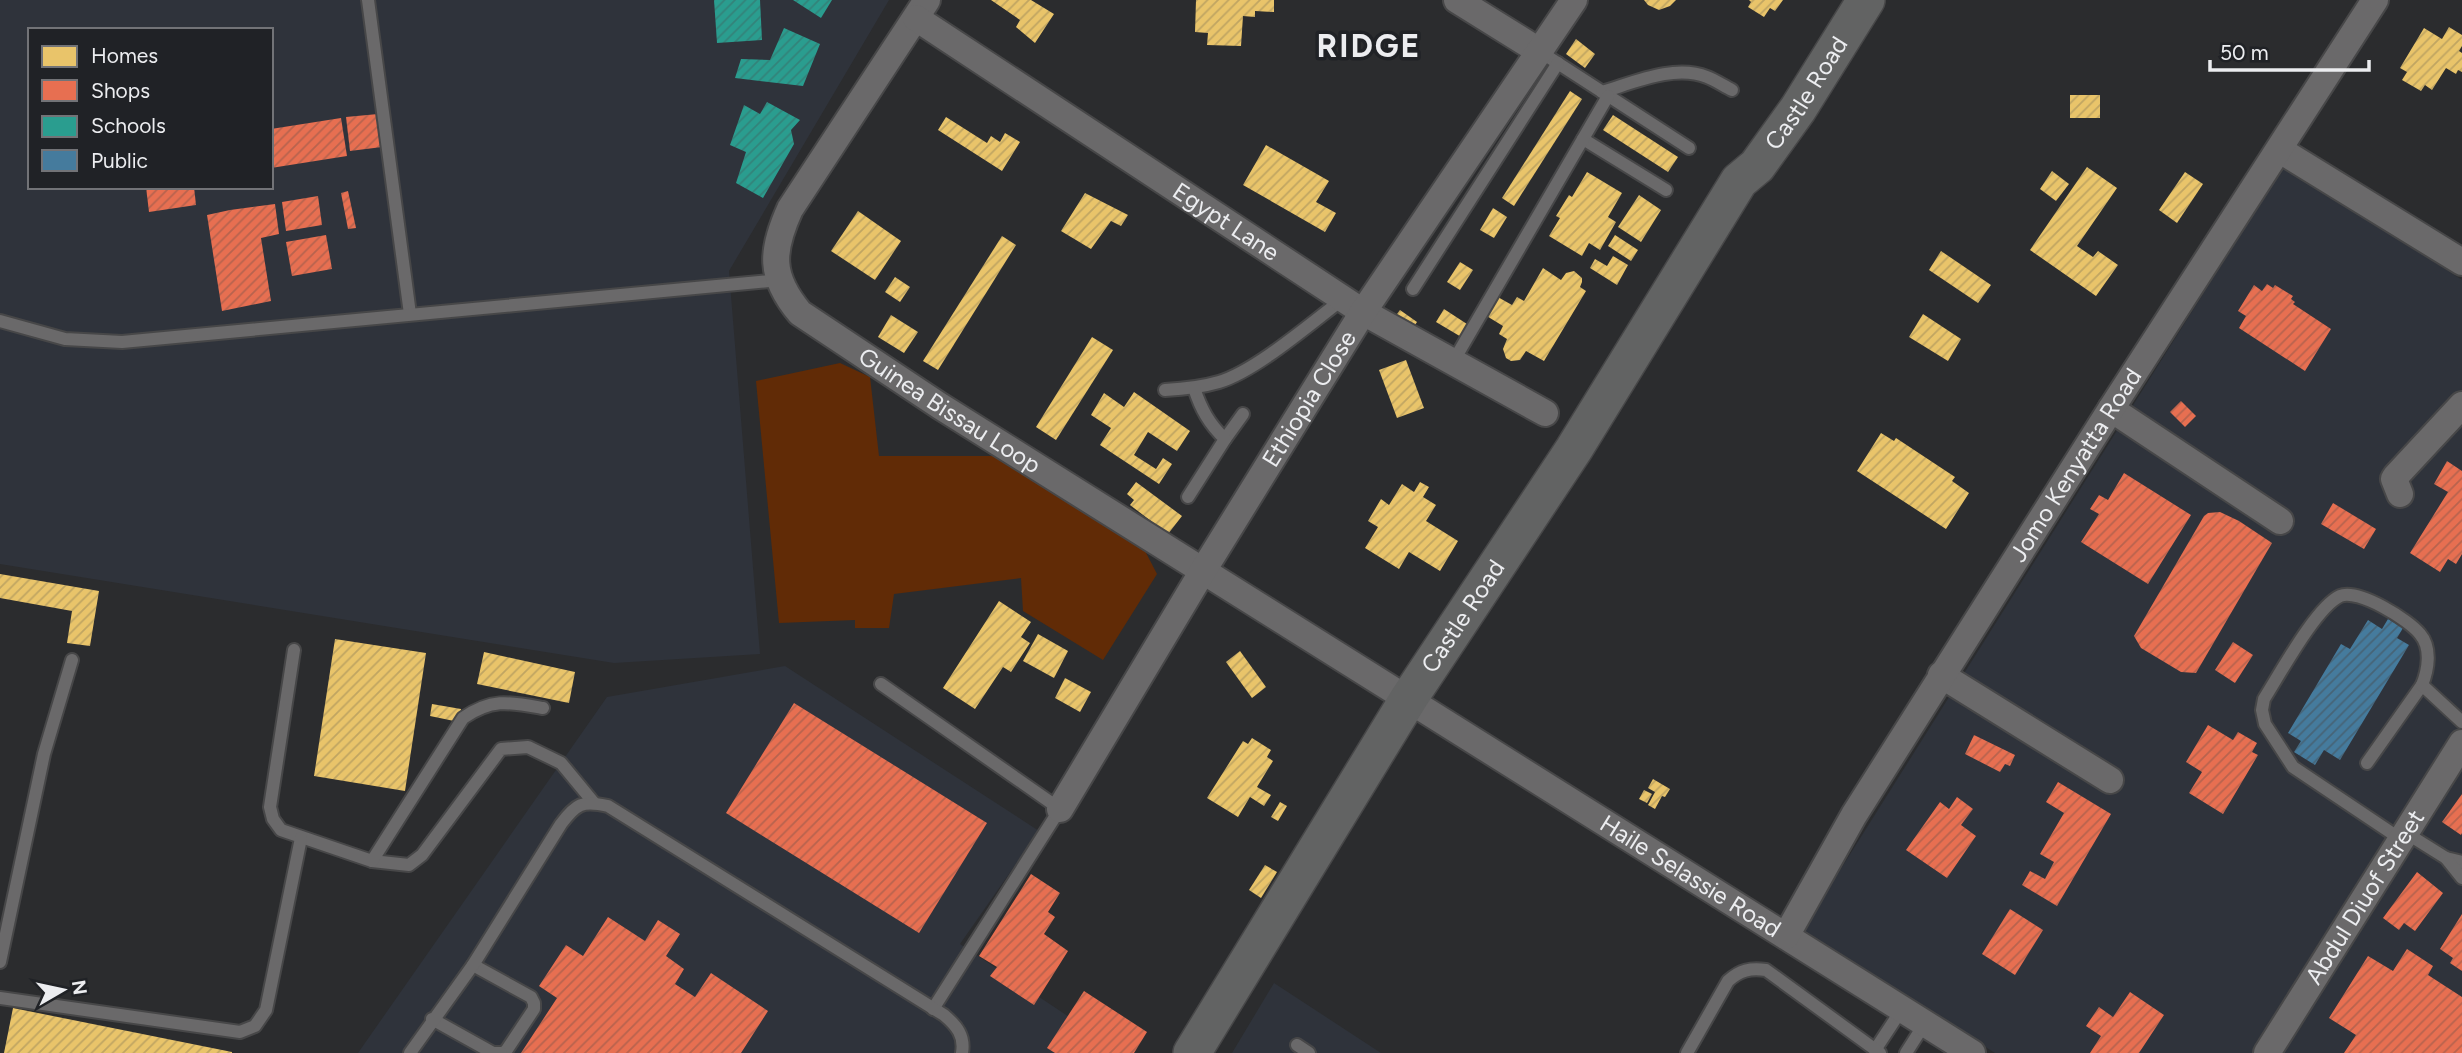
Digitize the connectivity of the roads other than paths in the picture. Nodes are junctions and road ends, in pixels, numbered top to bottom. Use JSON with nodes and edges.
{"nodes":[{"id":1,"x":368,"y":0,"type":"edge"},
{"id":2,"x":1457,"y":0,"type":"edge"},
{"id":3,"x":1574,"y":0,"type":"edge"},
{"id":4,"x":1836,"y":0,"type":"edge"},
{"id":5,"x":1866,"y":0,"type":"edge"},
{"id":6,"x":2375,"y":0,"type":"edge"},
{"id":7,"x":921,"y":9,"type":"edge"},
{"id":8,"x":1549,"y":57,"type":"junction"},
{"id":9,"x":1732,"y":90,"type":"dead end"},
{"id":10,"x":1605,"y":94,"type":"junction"},
{"id":11,"x":1583,"y":139,"type":"junction"},
{"id":12,"x":1689,"y":148,"type":"dead end"},
{"id":13,"x":2280,"y":150,"type":"junction"},
{"id":14,"x":1739,"y":181,"type":"junction"},
{"id":15,"x":1666,"y":190,"type":"dead end"},
{"id":16,"x":2462,"y":262,"type":"edge"},
{"id":17,"x":780,"y":280,"type":"junction"},
{"id":18,"x":1413,"y":289,"type":"dead end"},
{"id":19,"x":1353,"y":306,"type":"junction"},
{"id":20,"x":410,"y":314,"type":"junction"},
{"id":21,"x":0,"y":321,"type":"edge"},
{"id":22,"x":1453,"y":362,"type":"junction"},
{"id":23,"x":1194,"y":388,"type":"junction"},
{"id":24,"x":1165,"y":390,"type":"dead end"},
{"id":25,"x":2462,"y":405,"type":"edge"},
{"id":26,"x":2111,"y":410,"type":"junction"},
{"id":27,"x":1545,"y":413,"type":"dead end"},
{"id":28,"x":1243,"y":414,"type":"dead end"},
{"id":29,"x":1225,"y":439,"type":"junction"},
{"id":30,"x":2400,"y":494,"type":"dead end"},
{"id":31,"x":1188,"y":497,"type":"dead end"},
{"id":32,"x":2280,"y":521,"type":"dead end"},
{"id":33,"x":1204,"y":569,"type":"junction"},
{"id":34,"x":294,"y":650,"type":"dead end"},
{"id":35,"x":72,"y":660,"type":"dead end"},
{"id":36,"x":1941,"y":675,"type":"junction"},
{"id":37,"x":881,"y":684,"type":"dead end"},
{"id":38,"x":2422,"y":685,"type":"junction"},
{"id":39,"x":1409,"y":698,"type":"junction"},
{"id":40,"x":542,"y":708,"type":"dead end"},
{"id":41,"x":2462,"y":722,"type":"edge"},
{"id":42,"x":2462,"y":743,"type":"edge"},
{"id":43,"x":2367,"y":763,"type":"dead end"},
{"id":44,"x":2110,"y":780,"type":"dead end"},
{"id":45,"x":594,"y":803,"type":"junction"},
{"id":46,"x":1060,"y":809,"type":"junction"},
{"id":47,"x":2404,"y":836,"type":"junction"},
{"id":48,"x":301,"y":838,"type":"junction"},
{"id":49,"x":2446,"y":858,"type":"junction"},
{"id":50,"x":372,"y":861,"type":"junction"},
{"id":51,"x":2462,"y":862,"type":"edge"},
{"id":52,"x":2462,"y":878,"type":"edge"},
{"id":53,"x":1786,"y":936,"type":"junction"},
{"id":54,"x":0,"y":962,"type":"edge"},
{"id":55,"x":472,"y":965,"type":"junction"},
{"id":56,"x":0,"y":998,"type":"edge"},
{"id":57,"x":933,"y":1009,"type":"junction"},
{"id":58,"x":1902,"y":1009,"type":"junction"},
{"id":59,"x":432,"y":1019,"type":"junction"},
{"id":60,"x":1925,"y":1023,"type":"junction"},
{"id":61,"x":1297,"y":1045,"type":"dead end"},
{"id":62,"x":1877,"y":1051,"type":"edge"},
{"id":63,"x":410,"y":1053,"type":"edge"},
{"id":64,"x":501,"y":1053,"type":"edge"},
{"id":65,"x":962,"y":1053,"type":"edge"},
{"id":66,"x":1192,"y":1053,"type":"edge"},
{"id":67,"x":1309,"y":1053,"type":"edge"},
{"id":68,"x":1687,"y":1053,"type":"edge"},
{"id":69,"x":1906,"y":1053,"type":"edge"},
{"id":70,"x":1972,"y":1053,"type":"edge"},
{"id":71,"x":2267,"y":1053,"type":"edge"}],
"edges":[{"from":1,"to":20,"type":"lane"},
{"from":2,"to":8,"type":"street"},
{"from":3,"to":8,"type":"street","name":"Ethiopia Close"},
{"from":4,"to":14,"type":"main road","name":"Castle Road"},
{"from":5,"to":14,"type":"main road","name":"Castle Road"},
{"from":6,"to":13,"type":"street","name":"Jomo Kenyatta Road"},
{"from":7,"to":17,"type":"street","name":"Guinea Bissau Loop"},
{"from":7,"to":19,"type":"street","name":"Egypt Lane"},
{"from":8,"to":10,"type":"lane"},
{"from":8,"to":18,"type":"lane"},
{"from":8,"to":19,"type":"street","name":"Ethiopia Close"},
{"from":9,"to":10,"type":"lane"},
{"from":10,"to":11,"type":"lane"},
{"from":10,"to":12,"type":"lane"},
{"from":11,"to":15,"type":"lane"},
{"from":11,"to":22,"type":"lane"},
{"from":13,"to":16,"type":"street"},
{"from":13,"to":26,"type":"street","name":"Jomo Kenyatta Road"},
{"from":14,"to":39,"type":"main road","name":"Castle Road"},
{"from":17,"to":20,"type":"lane"},
{"from":17,"to":33,"type":"street","name":"Guinea Bissau Loop"},
{"from":19,"to":22,"type":"street","name":"Egypt Lane"},
{"from":19,"to":23,"type":"lane"},
{"from":19,"to":33,"type":"street","name":"Ethiopia Close"},
{"from":20,"to":21,"type":"lane"},
{"from":22,"to":27,"type":"street","name":"Egypt Lane"},
{"from":23,"to":24,"type":"lane"},
{"from":23,"to":29,"type":"lane"},
{"from":25,"to":30,"type":"street"},
{"from":26,"to":32,"type":"street"},
{"from":26,"to":36,"type":"street","name":"Jomo Kenyatta Road"},
{"from":28,"to":29,"type":"lane"},
{"from":29,"to":31,"type":"lane"},
{"from":33,"to":39,"type":"street","name":"Guinea Bissau Loop"},
{"from":33,"to":46,"type":"street","name":"Ethiopia Close"},
{"from":34,"to":48,"type":"lane"},
{"from":35,"to":54,"type":"lane"},
{"from":36,"to":44,"type":"street"},
{"from":36,"to":53,"type":"street","name":"Jomo Kenyatta Road"},
{"from":37,"to":46,"type":"lane"},
{"from":38,"to":41,"type":"lane"},
{"from":38,"to":43,"type":"lane"},
{"from":38,"to":47,"type":"lane"},
{"from":39,"to":53,"type":"street","name":"Haile Selassie Road"},
{"from":39,"to":66,"type":"main road","name":"Castle Road"},
{"from":40,"to":50,"type":"lane"},
{"from":42,"to":47,"type":"street","name":"Abdul Diuof Street"},
{"from":45,"to":50,"type":"lane"},
{"from":45,"to":55,"type":"lane"},
{"from":45,"to":57,"type":"lane"},
{"from":46,"to":57,"type":"lane"},
{"from":47,"to":49,"type":"lane"},
{"from":47,"to":71,"type":"street","name":"Abdul Diuof Street"},
{"from":48,"to":50,"type":"lane"},
{"from":48,"to":56,"type":"lane"},
{"from":49,"to":51,"type":"lane"},
{"from":49,"to":52,"type":"lane"},
{"from":53,"to":58,"type":"street","name":"Haile Selassie Road"},
{"from":55,"to":59,"type":"lane"},
{"from":55,"to":64,"type":"lane"},
{"from":57,"to":65,"type":"lane"},
{"from":58,"to":60,"type":"street","name":"Haile Selassie Road"},
{"from":58,"to":62,"type":"lane"},
{"from":59,"to":63,"type":"lane"},
{"from":59,"to":64,"type":"lane"},
{"from":60,"to":69,"type":"lane"},
{"from":60,"to":70,"type":"street","name":"Haile Selassie Road"},
{"from":61,"to":67,"type":"lane"},
{"from":62,"to":68,"type":"lane"}]}
